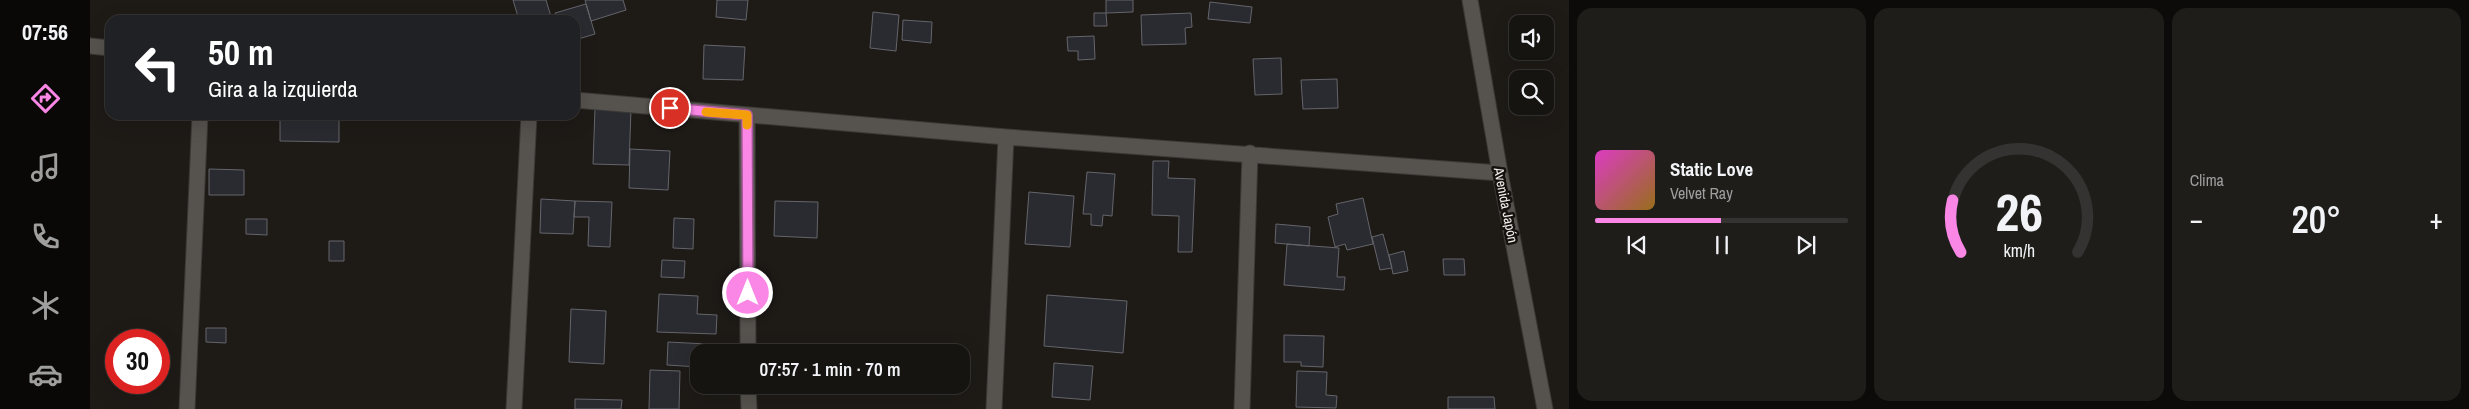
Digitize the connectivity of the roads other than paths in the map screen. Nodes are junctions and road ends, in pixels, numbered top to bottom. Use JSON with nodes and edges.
{"nodes":[{"id":1,"x":1470,"y":0,"type":"edge"},
{"id":2,"x":90,"y":46,"type":"edge"},
{"id":3,"x":105,"y":48,"type":"edge"},
{"id":4,"x":580,"y":100,"type":"edge"},
{"id":5,"x":747,"y":115,"type":"junction"},
{"id":6,"x":200,"y":120,"type":"edge"},
{"id":7,"x":529,"y":120,"type":"edge"},
{"id":8,"x":1006,"y":137,"type":"junction"},
{"id":9,"x":1250,"y":153,"type":"junction"},
{"id":10,"x":1500,"y":173,"type":"junction"},
{"id":11,"x":748,"y":344,"type":"edge"},
{"id":12,"x":748,"y":394,"type":"edge"},
{"id":13,"x":187,"y":409,"type":"edge"},
{"id":14,"x":514,"y":409,"type":"edge"},
{"id":15,"x":748,"y":409,"type":"edge"},
{"id":16,"x":994,"y":409,"type":"edge"},
{"id":17,"x":1242,"y":409,"type":"edge"},
{"id":18,"x":1545,"y":409,"type":"edge"}],
"edges":[{"from":1,"to":10,"type":"street","name":"Avenida Japón"},
{"from":2,"to":3,"type":"street"},
{"from":4,"to":5,"type":"street"},
{"from":5,"to":8,"type":"street"},
{"from":5,"to":11,"type":"street"},
{"from":6,"to":13,"type":"street"},
{"from":7,"to":14,"type":"street"},
{"from":8,"to":9,"type":"street"},
{"from":8,"to":16,"type":"street"},
{"from":9,"to":10,"type":"street"},
{"from":9,"to":17,"type":"street"},
{"from":10,"to":18,"type":"street","name":"Avenida Japón"},
{"from":12,"to":15,"type":"street"}]}
